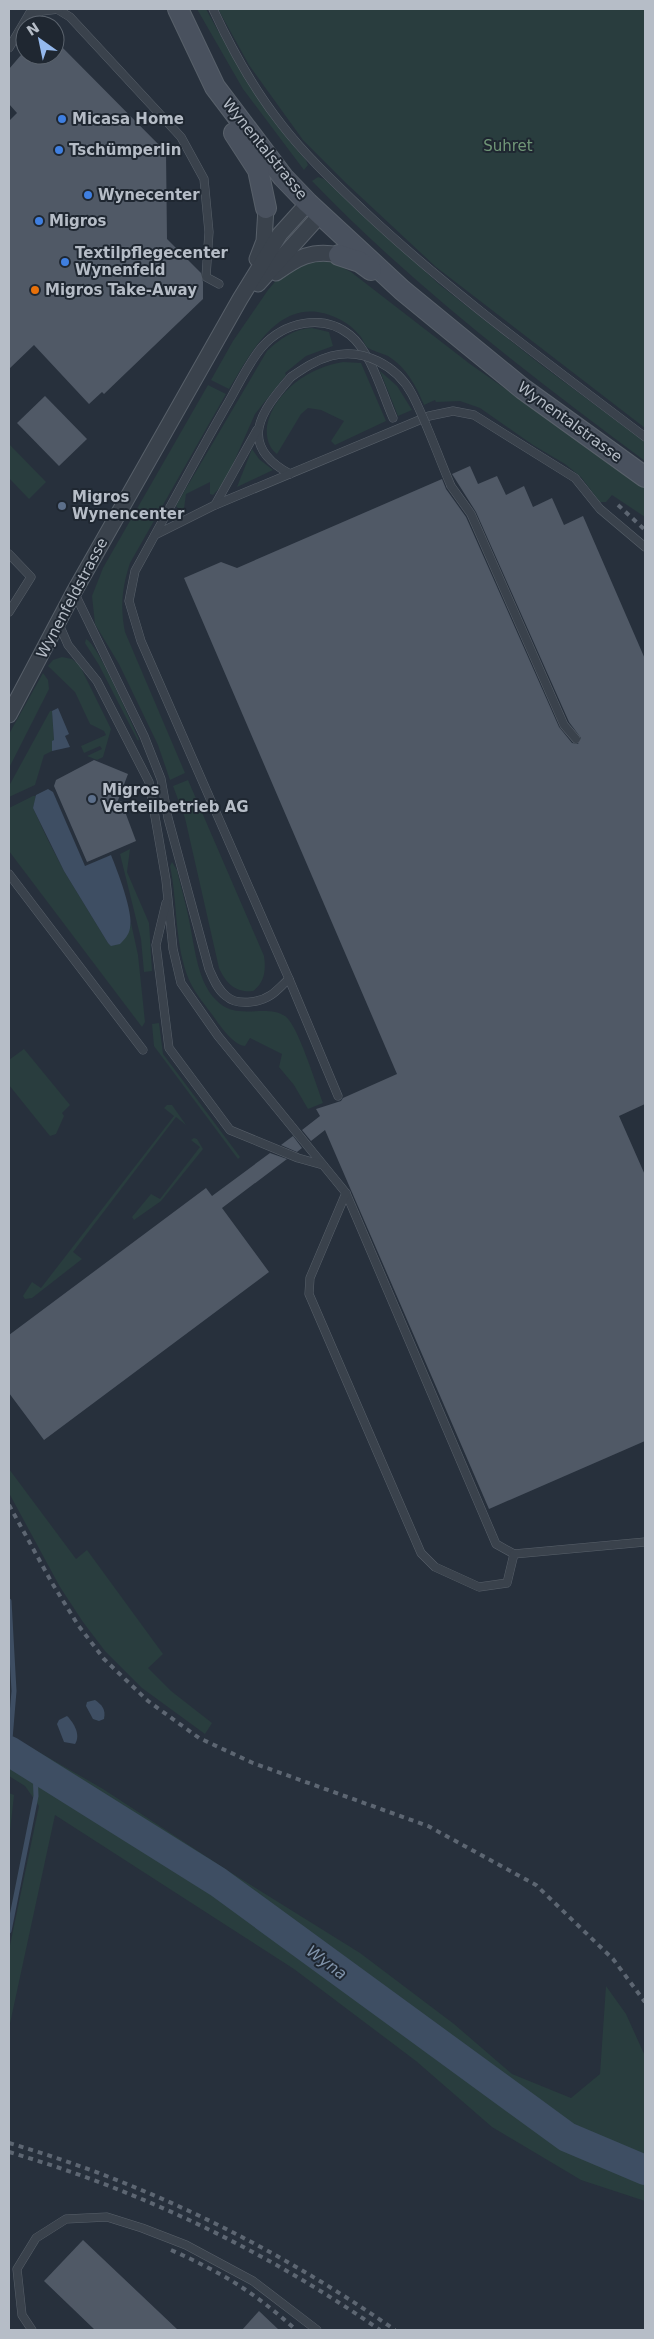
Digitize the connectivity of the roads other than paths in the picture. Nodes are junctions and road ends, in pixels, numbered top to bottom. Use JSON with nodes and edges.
{"nodes":[{"id":1,"x":58,"y":9,"type":"edge"},
{"id":2,"x":167,"y":9,"type":"edge"},
{"id":3,"x":178,"y":9,"type":"edge"},
{"id":4,"x":213,"y":9,"type":"edge"},
{"id":5,"x":35,"y":15,"type":"edge"},
{"id":6,"x":266,"y":208,"type":"joint"},
{"id":7,"x":314,"y":209,"type":"junction"},
{"id":8,"x":339,"y":255,"type":"joint"},
{"id":9,"x":219,"y":284,"type":"dead end"},
{"id":10,"x":253,"y":290,"type":"junction"},
{"id":11,"x":402,"y":290,"type":"junction"},
{"id":12,"x":240,"y":299,"type":"junction"},
{"id":13,"x":393,"y":418,"type":"dead end"},
{"id":14,"x":257,"y":430,"type":"junction"},
{"id":15,"x":645,"y":437,"type":"edge"},
{"id":16,"x":290,"y":474,"type":"junction"},
{"id":17,"x":645,"y":477,"type":"edge"},
{"id":18,"x":215,"y":505,"type":"junction"},
{"id":19,"x":155,"y":535,"type":"junction"},
{"id":20,"x":645,"y":547,"type":"edge"},
{"id":21,"x":9,"y":554,"type":"edge"},
{"id":22,"x":74,"y":592,"type":"junction"},
{"id":23,"x":9,"y":612,"type":"edge"},
{"id":24,"x":58,"y":622,"type":"junction"},
{"id":25,"x":29,"y":678,"type":"junction"},
{"id":26,"x":9,"y":694,"type":"edge"},
{"id":27,"x":9,"y":715,"type":"edge"},
{"id":28,"x":576,"y":739,"type":"dead end"},
{"id":29,"x":148,"y":745,"type":"junction"},
{"id":30,"x":134,"y":751,"type":"junction"},
{"id":31,"x":177,"y":848,"type":"junction"},
{"id":32,"x":160,"y":851,"type":"junction"},
{"id":33,"x":9,"y":874,"type":"edge"},
{"id":34,"x":168,"y":897,"type":"junction"},
{"id":35,"x":289,"y":979,"type":"junction"},
{"id":36,"x":143,"y":1050,"type":"dead end"},
{"id":37,"x":338,"y":1096,"type":"dead end"},
{"id":38,"x":323,"y":1166,"type":"junction"},
{"id":39,"x":346,"y":1193,"type":"junction"},
{"id":40,"x":645,"y":1542,"type":"edge"},
{"id":41,"x":514,"y":1554,"type":"junction"},
{"id":42,"x":32,"y":2330,"type":"edge"},
{"id":43,"x":317,"y":2330,"type":"edge"}],
"edges":[{"from":1,"to":5,"type":"lane"},
{"from":1,"to":9,"type":"lane"},
{"from":2,"to":6,"type":"main road","name":"Wynentalstrasse"},
{"from":3,"to":7,"type":"main road","name":"Wynentalstrasse"},
{"from":4,"to":15,"type":"lane"},
{"from":6,"to":12,"type":"street","name":"Wynenfeldstrasse"},
{"from":7,"to":10,"type":"street","name":"Wynenfeldstrasse"},
{"from":7,"to":11,"type":"main road","name":"Wynentalstrasse"},
{"from":7,"to":12,"type":"street","name":"Wynenfeldstrasse"},
{"from":8,"to":10,"type":"street","name":"Wynenfeldstrasse"},
{"from":8,"to":11,"type":"main road","name":"Wynentalstrasse"},
{"from":10,"to":12,"type":"street","name":"Wynenfeldstrasse"},
{"from":11,"to":17,"type":"main road","name":"Wynentalstrasse"},
{"from":12,"to":22,"type":"street","name":"Wynenfeldstrasse"},
{"from":13,"to":19,"type":"lane"},
{"from":14,"to":16,"type":"lane"},
{"from":14,"to":18,"type":"lane"},
{"from":14,"to":28,"type":"lane","bridge":true},
{"from":16,"to":18,"type":"lane"},
{"from":16,"to":20,"type":"lane"},
{"from":18,"to":19,"type":"lane"},
{"from":19,"to":35,"type":"lane"},
{"from":21,"to":23,"type":"lane"},
{"from":22,"to":24,"type":"street","name":"Wynenfeldstrasse"},
{"from":22,"to":29,"type":"lane"},
{"from":24,"to":25,"type":"street","name":"Wynenfeldstrasse"},
{"from":24,"to":30,"type":"lane"},
{"from":25,"to":26,"type":"lane"},
{"from":25,"to":27,"type":"street","name":"Wynenfeldstrasse"},
{"from":29,"to":30,"type":"lane"},
{"from":29,"to":31,"type":"lane"},
{"from":30,"to":32,"type":"lane"},
{"from":31,"to":32,"type":"lane"},
{"from":31,"to":35,"type":"lane"},
{"from":32,"to":34,"type":"lane"},
{"from":33,"to":36,"type":"lane"},
{"from":34,"to":38,"type":"lane"},
{"from":34,"to":38,"type":"lane"},
{"from":35,"to":37,"type":"lane"},
{"from":38,"to":39,"type":"lane"},
{"from":39,"to":41,"type":"lane"},
{"from":39,"to":41,"type":"lane"},
{"from":40,"to":41,"type":"lane"},
{"from":42,"to":43,"type":"lane"}]}
